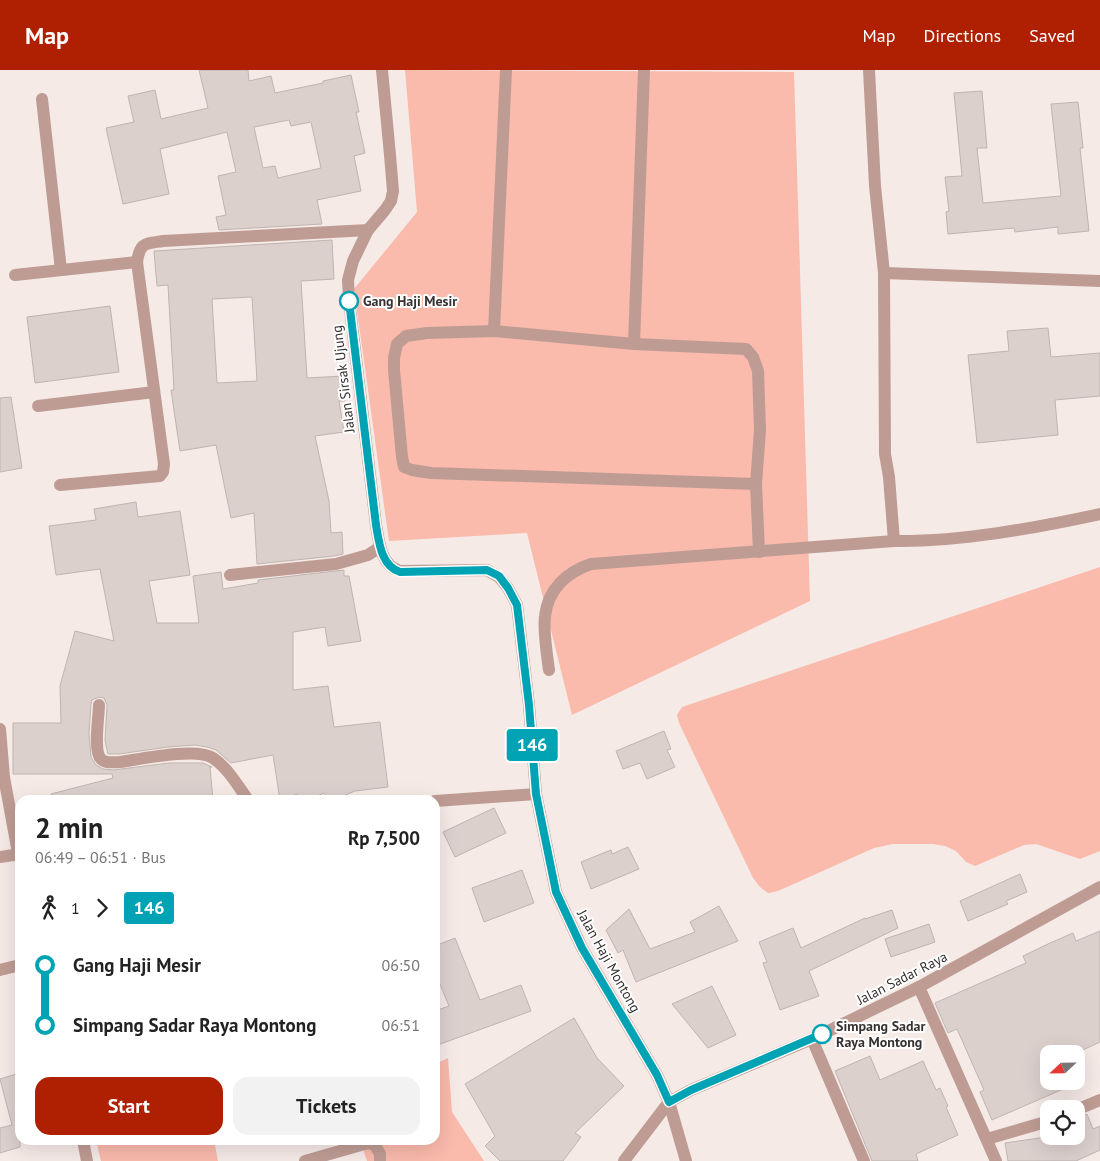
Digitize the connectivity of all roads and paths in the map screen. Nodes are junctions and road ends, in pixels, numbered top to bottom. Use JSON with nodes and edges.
{"nodes":[{"id":1,"x":382,"y":70,"type":"edge"},
{"id":2,"x":506,"y":70,"type":"edge"},
{"id":3,"x":644,"y":70,"type":"edge"},
{"id":4,"x":869,"y":70,"type":"edge"},
{"id":5,"x":42,"y":99,"type":"dead end"},
{"id":6,"x":368,"y":230,"type":"junction"},
{"id":7,"x":137,"y":262,"type":"junction"},
{"id":8,"x":61,"y":270,"type":"junction"},
{"id":9,"x":884,"y":274,"type":"junction"},
{"id":10,"x":15,"y":275,"type":"dead end"},
{"id":11,"x":1100,"y":281,"type":"edge"},
{"id":12,"x":494,"y":331,"type":"junction"},
{"id":13,"x":634,"y":344,"type":"junction"},
{"id":14,"x":154,"y":392,"type":"junction"},
{"id":15,"x":38,"y":406,"type":"dead end"},
{"id":16,"x":60,"y":484,"type":"dead end"},
{"id":17,"x":756,"y":484,"type":"junction"},
{"id":18,"x":1100,"y":514,"type":"edge"},
{"id":19,"x":894,"y":541,"type":"junction"},
{"id":20,"x":380,"y":547,"type":"junction"},
{"id":21,"x":759,"y":552,"type":"junction"},
{"id":22,"x":230,"y":575,"type":"dead end"},
{"id":23,"x":548,"y":670,"type":"dead end"},
{"id":24,"x":100,"y":705,"type":"dead end"},
{"id":25,"x":0,"y":730,"type":"edge"},
{"id":26,"x":536,"y":794,"type":"junction"},
{"id":27,"x":244,"y":795,"type":"edge"},
{"id":28,"x":440,"y":801,"type":"edge"},
{"id":29,"x":15,"y":833,"type":"edge"},
{"id":30,"x":15,"y":855,"type":"edge"},
{"id":31,"x":0,"y":857,"type":"edge"},
{"id":32,"x":1100,"y":887,"type":"edge"},
{"id":33,"x":15,"y":966,"type":"edge"},
{"id":34,"x":0,"y":970,"type":"edge"},
{"id":35,"x":919,"y":987,"type":"junction"},
{"id":36,"x":812,"y":1039,"type":"junction"},
{"id":37,"x":1100,"y":1100,"type":"edge"},
{"id":38,"x":669,"y":1102,"type":"junction"},
{"id":39,"x":1085,"y":1106,"type":"edge"},
{"id":40,"x":1040,"y":1124,"type":"edge"},
{"id":41,"x":987,"y":1139,"type":"junction"},
{"id":42,"x":85,"y":1145,"type":"edge"},
{"id":43,"x":361,"y":1145,"type":"edge"},
{"id":44,"x":375,"y":1145,"type":"edge"},
{"id":45,"x":87,"y":1161,"type":"edge"},
{"id":46,"x":305,"y":1161,"type":"edge"},
{"id":47,"x":380,"y":1161,"type":"edge"},
{"id":48,"x":624,"y":1161,"type":"edge"},
{"id":49,"x":686,"y":1161,"type":"edge"},
{"id":50,"x":864,"y":1161,"type":"edge"},
{"id":51,"x":996,"y":1161,"type":"edge"}],
"edges":[{"from":1,"to":6,"type":"street","name":"Jalan Sirsak Ujung"},
{"from":2,"to":12,"type":"street"},
{"from":3,"to":13,"type":"street"},
{"from":4,"to":9,"type":"street"},
{"from":5,"to":8,"type":"street"},
{"from":6,"to":7,"type":"street"},
{"from":6,"to":20,"type":"street","name":"Jalan Sirsak Ujung"},
{"from":7,"to":8,"type":"street"},
{"from":7,"to":14,"type":"street"},
{"from":8,"to":10,"type":"street"},
{"from":9,"to":11,"type":"street"},
{"from":9,"to":19,"type":"street"},
{"from":12,"to":13,"type":"street"},
{"from":12,"to":17,"type":"street"},
{"from":13,"to":17,"type":"street"},
{"from":14,"to":15,"type":"street"},
{"from":14,"to":16,"type":"street"},
{"from":17,"to":21,"type":"street"},
{"from":18,"to":19,"type":"street"},
{"from":19,"to":21,"type":"street"},
{"from":20,"to":22,"type":"street"},
{"from":20,"to":26,"type":"street","name":"Jalan Haji Montong"},
{"from":21,"to":23,"type":"street"},
{"from":24,"to":27,"type":"street"},
{"from":25,"to":29,"type":"street"},
{"from":26,"to":28,"type":"street"},
{"from":26,"to":38,"type":"street","name":"Jalan Haji Montong"},
{"from":30,"to":31,"type":"street"},
{"from":32,"to":35,"type":"street","name":"Jalan Sadar Raya"},
{"from":33,"to":34,"type":"street"},
{"from":35,"to":36,"type":"street","name":"Jalan Sadar Raya"},
{"from":35,"to":41,"type":"street"},
{"from":36,"to":38,"type":"street","name":"Jalan Sadar Raya"},
{"from":36,"to":50,"type":"street"},
{"from":37,"to":39,"type":"street"},
{"from":38,"to":48,"type":"street","name":"Jalan Sadar Raya"},
{"from":38,"to":49,"type":"street","name":"Jalan Haji Montong"},
{"from":40,"to":41,"type":"street"},
{"from":41,"to":51,"type":"street"},
{"from":42,"to":45,"type":"street"},
{"from":43,"to":46,"type":"street"},
{"from":44,"to":47,"type":"street"}]}
